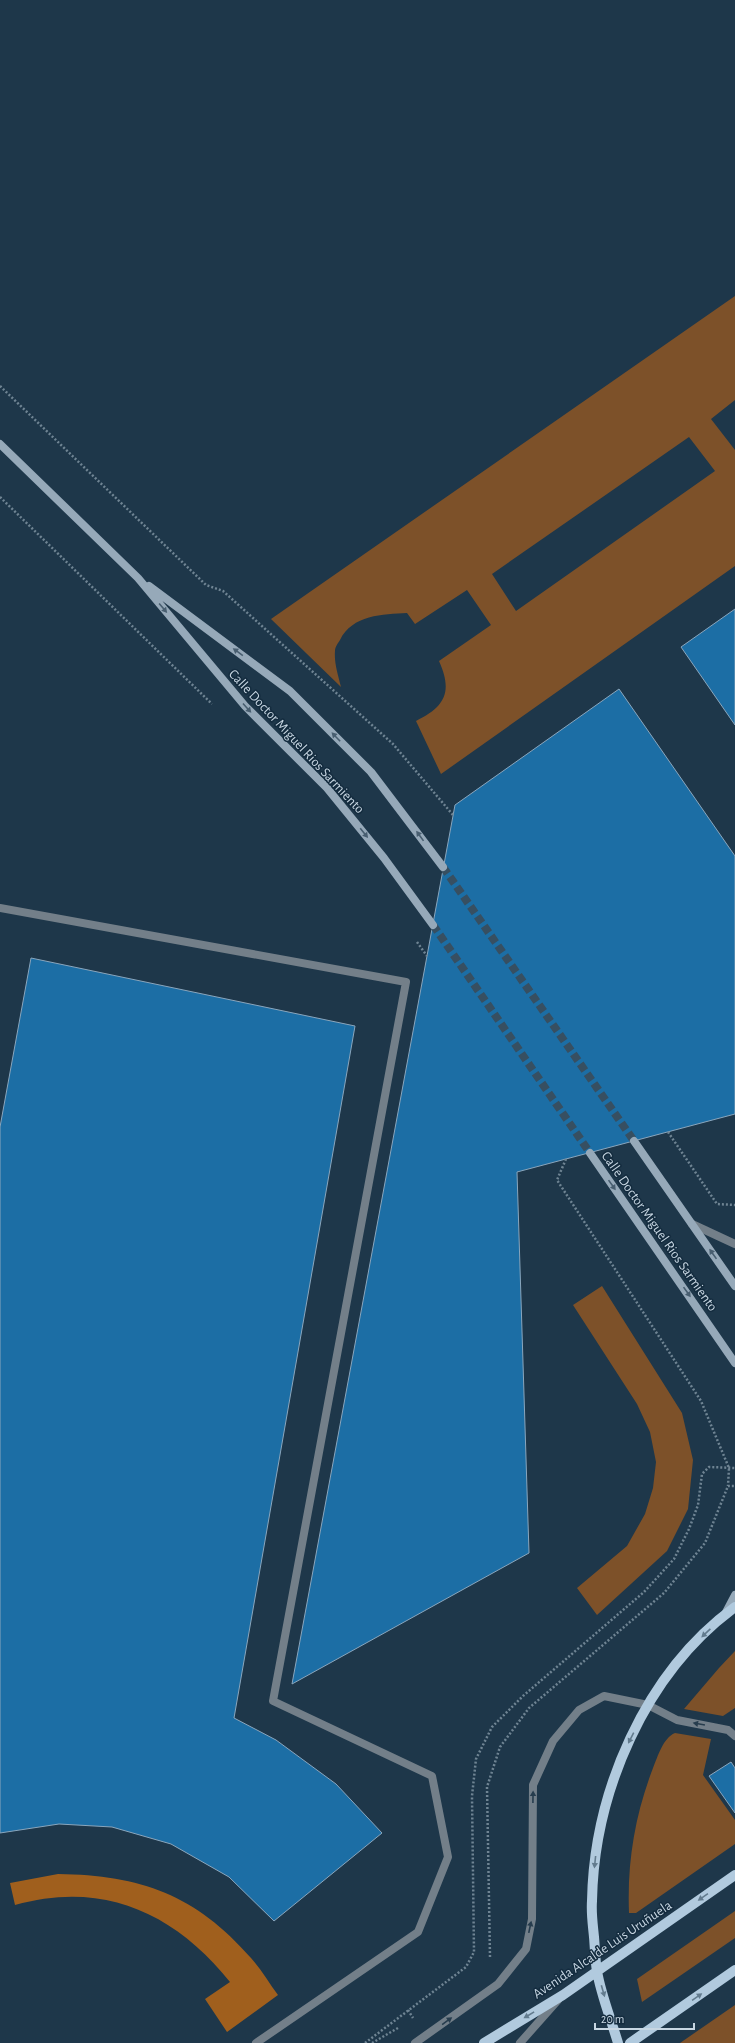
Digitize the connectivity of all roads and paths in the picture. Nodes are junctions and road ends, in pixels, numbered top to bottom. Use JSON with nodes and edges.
{"nodes":[{"id":1,"x":0,"y":386,"type":"edge"},
{"id":2,"x":0,"y":444,"type":"edge"},
{"id":3,"x":0,"y":497,"type":"edge"},
{"id":4,"x":138,"y":578,"type":"junction"},
{"id":5,"x":213,"y":704,"type":"dead end"},
{"id":6,"x":453,"y":815,"type":"dead end"},
{"id":7,"x":443,"y":867,"type":"tunnel mouth"},
{"id":8,"x":0,"y":908,"type":"edge"},
{"id":9,"x":433,"y":925,"type":"tunnel mouth"},
{"id":10,"x":414,"y":936,"type":"dead end"},
{"id":11,"x":427,"y":956,"type":"dead end"},
{"id":12,"x":668,"y":1132,"type":"dead end"},
{"id":13,"x":634,"y":1141,"type":"tunnel mouth"},
{"id":14,"x":590,"y":1153,"type":"tunnel mouth"},
{"id":15,"x":566,"y":1159,"type":"dead end"},
{"id":16,"x":735,"y":1205,"type":"edge"},
{"id":17,"x":692,"y":1224,"type":"junction"},
{"id":18,"x":735,"y":1244,"type":"edge"},
{"id":19,"x":735,"y":1286,"type":"edge"},
{"id":20,"x":735,"y":1363,"type":"edge"},
{"id":21,"x":728,"y":1486,"type":"dead end"},
{"id":22,"x":735,"y":1595,"type":"edge"},
{"id":23,"x":735,"y":1607,"type":"edge"},
{"id":24,"x":725,"y":1614,"type":"junction"},
{"id":25,"x":648,"y":1704,"type":"junction"},
{"id":26,"x":735,"y":1736,"type":"edge"},
{"id":27,"x":735,"y":1875,"type":"edge"},
{"id":28,"x":735,"y":1970,"type":"edge"},
{"id":29,"x":597,"y":1971,"type":"junction"},
{"id":30,"x":563,"y":1995,"type":"junction"},
{"id":31,"x":256,"y":2043,"type":"edge"},
{"id":32,"x":415,"y":2043,"type":"edge"},
{"id":33,"x":484,"y":2043,"type":"edge"},
{"id":34,"x":520,"y":2043,"type":"edge"},
{"id":35,"x":618,"y":2043,"type":"edge"},
{"id":36,"x":630,"y":2043,"type":"edge"}],
"edges":[{"from":1,"to":6,"type":"path"},
{"from":2,"to":4,"type":"main road","name":"Calle Doctor Miguel Rios Sarmiento"},
{"from":3,"to":5,"type":"path"},
{"from":7,"to":4,"type":"main road","name":"Calle Doctor Miguel Rios Sarmiento","one_way":true},
{"from":4,"to":9,"type":"main road","name":"Calle Doctor Miguel Rios Sarmiento","one_way":true},
{"from":8,"to":31,"type":"lane"},
{"from":10,"to":11,"type":"path"},
{"from":12,"to":16,"type":"path"},
{"from":13,"to":17,"type":"main road"},
{"from":14,"to":20,"type":"main road","name":"Calle Doctor Miguel Rios Sarmiento","one_way":true},
{"from":15,"to":21,"type":"path"},
{"from":17,"to":18,"type":"lane"},
{"from":19,"to":17,"type":"main road","one_way":true},
{"from":22,"to":24,"type":"main road"},
{"from":23,"to":24,"type":"main road"},
{"from":24,"to":25,"type":"main road","one_way":true},
{"from":26,"to":25,"type":"lane","one_way":true},
{"from":25,"to":29,"type":"main road","one_way":true},
{"from":32,"to":25,"type":"lane","one_way":true},
{"from":27,"to":29,"type":"main road","name":"Avenida Alcalde Luis Uruñuela","one_way":true},
{"from":36,"to":28,"type":"main road","one_way":true},
{"from":29,"to":30,"type":"main road","name":"Avenida Alcalde Luis Uruñuela"},
{"from":29,"to":35,"type":"main road","one_way":true},
{"from":30,"to":33,"type":"main road","name":"Avenida Alcalde Luis Uruñuela","one_way":true},
{"from":30,"to":34,"type":"lane"}]}
